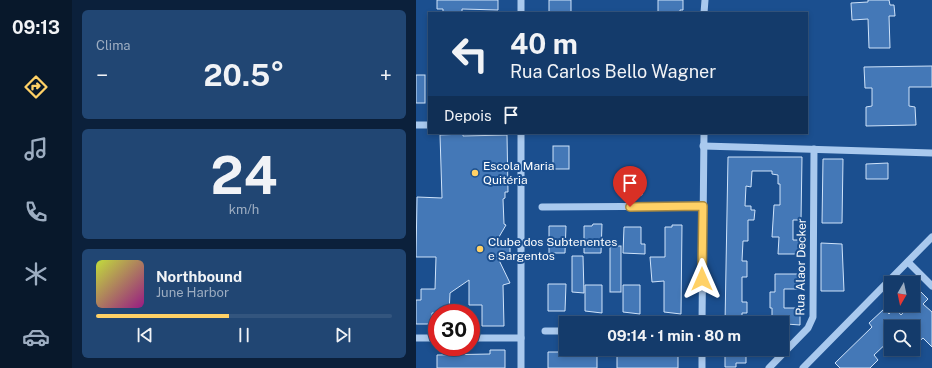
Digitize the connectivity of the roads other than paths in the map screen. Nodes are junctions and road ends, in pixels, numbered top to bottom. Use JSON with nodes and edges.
{"nodes":[{"id":1,"x":521,"y":0,"type":"edge"},
{"id":2,"x":704,"y":0,"type":"edge"},
{"id":3,"x":521,"y":12,"type":"edge"},
{"id":4,"x":704,"y":12,"type":"edge"},
{"id":5,"x":416,"y":125,"type":"edge"},
{"id":6,"x":428,"y":125,"type":"edge"},
{"id":7,"x":521,"y":134,"type":"edge"},
{"id":8,"x":704,"y":134,"type":"edge"},
{"id":9,"x":704,"y":146,"type":"junction"},
{"id":10,"x":814,"y":149,"type":"junction"},
{"id":11,"x":932,"y":153,"type":"edge"},
{"id":12,"x":703,"y":206,"type":"junction"},
{"id":13,"x":542,"y":207,"type":"dead end"},
{"id":14,"x":932,"y":237,"type":"edge"},
{"id":15,"x":908,"y":262,"type":"junction"},
{"id":16,"x":932,"y":286,"type":"edge"},
{"id":17,"x":702,"y":316,"type":"edge"},
{"id":18,"x":559,"y":331,"type":"edge"},
{"id":19,"x":545,"y":332,"type":"dead end"},
{"id":20,"x":416,"y":338,"type":"edge"},
{"id":21,"x":428,"y":338,"type":"edge"},
{"id":22,"x":480,"y":338,"type":"edge"},
{"id":23,"x":521,"y":338,"type":"junction"},
{"id":24,"x":702,"y":356,"type":"edge"},
{"id":25,"x":521,"y":368,"type":"edge"},
{"id":26,"x":702,"y":368,"type":"edge"},
{"id":27,"x":769,"y":368,"type":"edge"},
{"id":28,"x":803,"y":368,"type":"edge"}],
"edges":[{"from":1,"to":3,"type":"street"},
{"from":2,"to":4,"type":"street"},
{"from":5,"to":6,"type":"street"},
{"from":7,"to":23,"type":"street"},
{"from":8,"to":9,"type":"street"},
{"from":9,"to":10,"type":"street"},
{"from":9,"to":12,"type":"street"},
{"from":10,"to":11,"type":"street"},
{"from":10,"to":27,"type":"street","name":"Rua Alaor Decker"},
{"from":12,"to":13,"type":"street"},
{"from":12,"to":17,"type":"street"},
{"from":14,"to":15,"type":"street"},
{"from":15,"to":16,"type":"street"},
{"from":15,"to":28,"type":"street"},
{"from":18,"to":19,"type":"street"},
{"from":20,"to":21,"type":"street"},
{"from":22,"to":23,"type":"street"},
{"from":23,"to":25,"type":"street"},
{"from":24,"to":26,"type":"street"}]}
